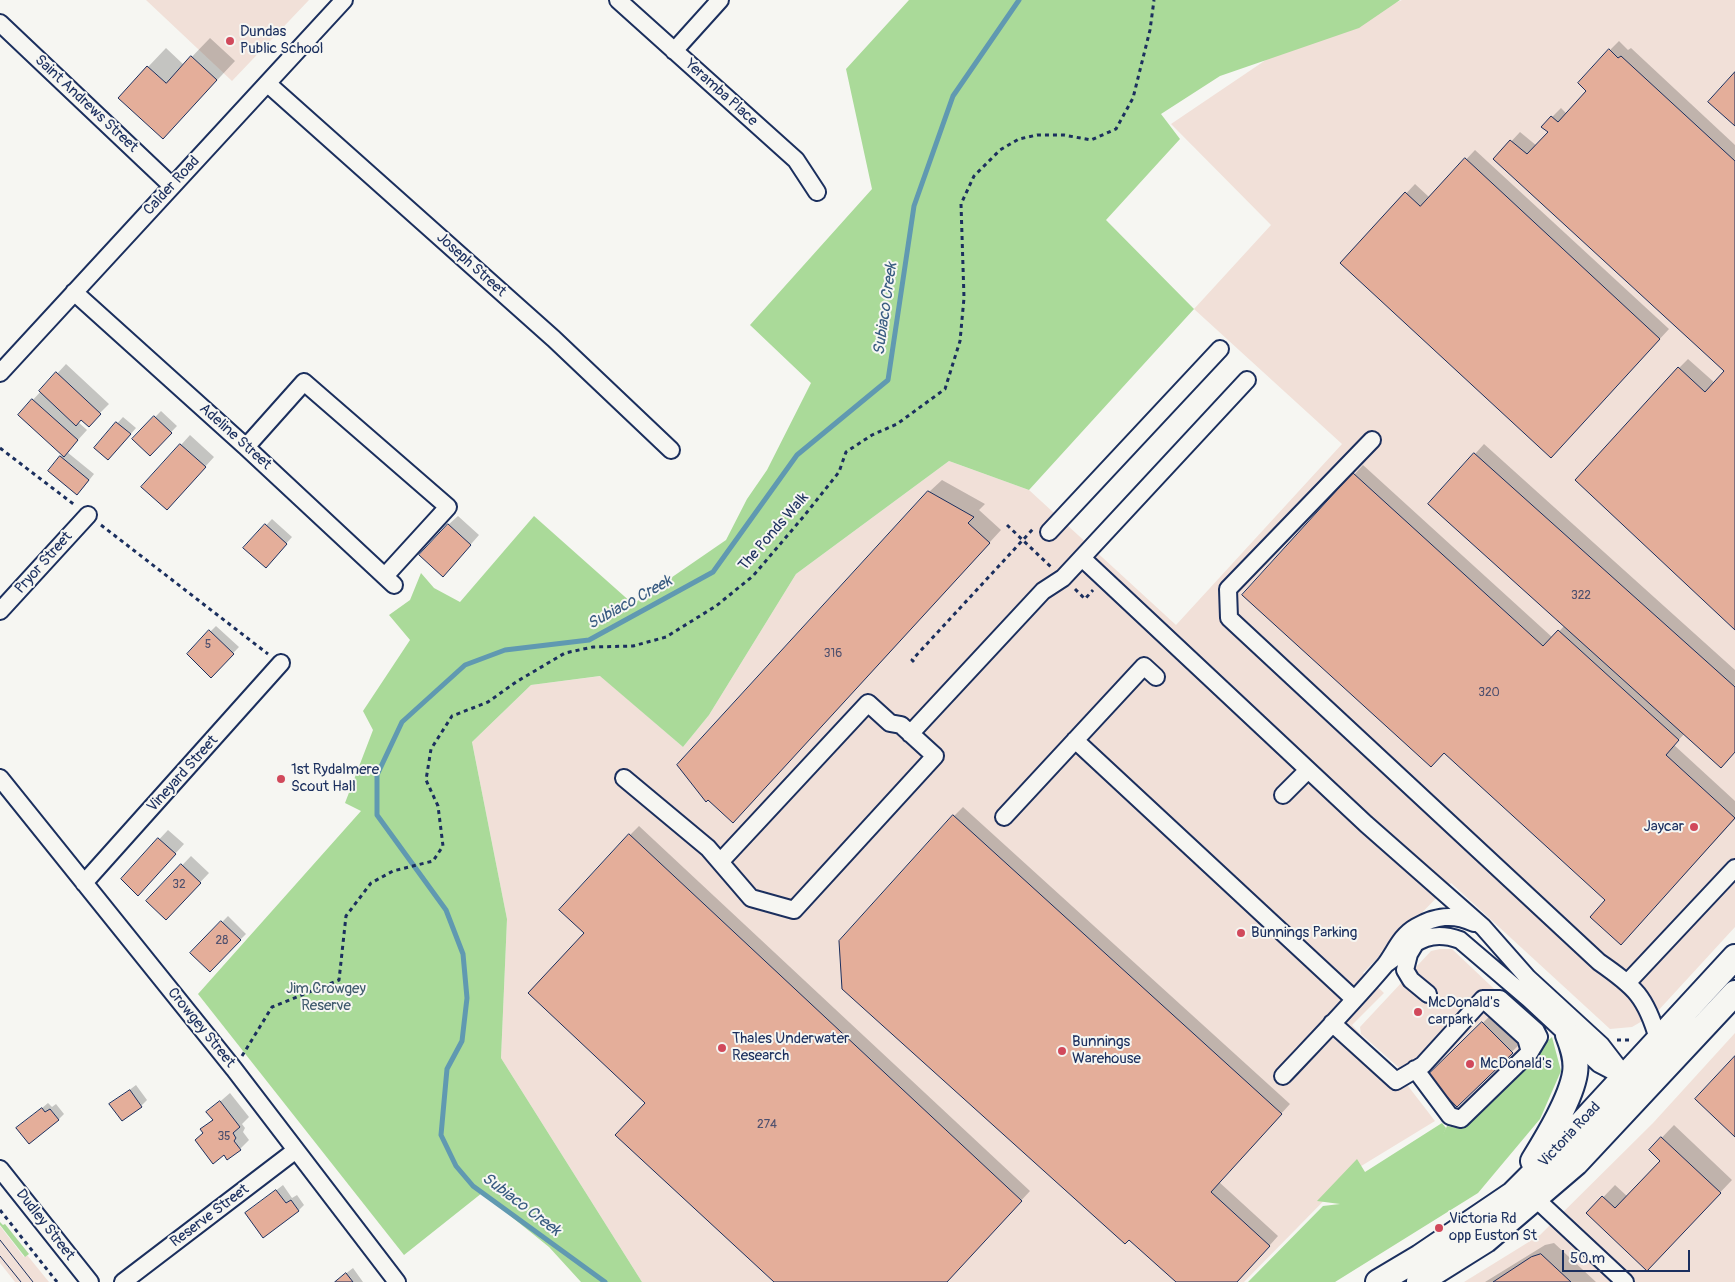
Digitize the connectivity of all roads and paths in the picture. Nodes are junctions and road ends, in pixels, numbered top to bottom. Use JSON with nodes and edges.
{"nodes":[{"id":1,"x":344,"y":0,"type":"edge"},
{"id":2,"x":618,"y":0,"type":"edge"},
{"id":3,"x":720,"y":0,"type":"edge"},
{"id":4,"x":1154,"y":0,"type":"edge"},
{"id":5,"x":0,"y":23,"type":"edge"},
{"id":6,"x":674,"y":51,"type":"junction"},
{"id":7,"x":268,"y":84,"type":"junction"},
{"id":8,"x":172,"y":186,"type":"junction"},
{"id":9,"x":817,"y":192,"type":"dead end"},
{"id":10,"x":74,"y":292,"type":"junction"},
{"id":11,"x":1220,"y":349,"type":"dead end"},
{"id":12,"x":0,"y":372,"type":"edge"},
{"id":13,"x":1247,"y":380,"type":"dead end"},
{"id":14,"x":1372,"y":440,"type":"dead end"},
{"id":15,"x":246,"y":447,"type":"junction"},
{"id":16,"x":0,"y":448,"type":"edge"},
{"id":17,"x":672,"y":450,"type":"dead end"},
{"id":18,"x":88,"y":515,"type":"junction"},
{"id":19,"x":1052,"y":529,"type":"joint"},
{"id":20,"x":1082,"y":558,"type":"junction"},
{"id":21,"x":0,"y":611,"type":"edge"},
{"id":22,"x":914,"y":662,"type":"dead end"},
{"id":23,"x":281,"y":663,"type":"joint"},
{"id":24,"x":1156,"y":677,"type":"dead end"},
{"id":25,"x":910,"y":734,"type":"junction"},
{"id":26,"x":1075,"y":740,"type":"junction"},
{"id":27,"x":1308,"y":770,"type":"junction"},
{"id":28,"x":0,"y":778,"type":"edge"},
{"id":29,"x":624,"y":778,"type":"dead end"},
{"id":30,"x":1283,"y":795,"type":"dead end"},
{"id":31,"x":1004,"y":817,"type":"dead end"},
{"id":32,"x":721,"y":861,"type":"junction"},
{"id":33,"x":1735,"y":868,"type":"edge"},
{"id":34,"x":1418,"y":871,"type":"junction"},
{"id":35,"x":84,"y":883,"type":"junction"},
{"id":36,"x":1451,"y":916,"type":"junction"},
{"id":37,"x":1483,"y":927,"type":"junction"},
{"id":38,"x":1415,"y":944,"type":"junction"},
{"id":39,"x":1482,"y":957,"type":"junction"},
{"id":40,"x":1735,"y":957,"type":"edge"},
{"id":41,"x":1386,"y":964,"type":"junction"},
{"id":42,"x":1628,"y":982,"type":"junction"},
{"id":43,"x":1735,"y":993,"type":"edge"},
{"id":44,"x":1428,"y":994,"type":"dead end"},
{"id":45,"x":1354,"y":999,"type":"junction"},
{"id":46,"x":1332,"y":1023,"type":"junction"},
{"id":47,"x":1568,"y":1035,"type":"junction"},
{"id":48,"x":1658,"y":1039,"type":"junction"},
{"id":49,"x":234,"y":1069,"type":"junction"},
{"id":50,"x":1415,"y":1069,"type":"junction"},
{"id":51,"x":1283,"y":1076,"type":"dead end"},
{"id":52,"x":1624,"y":1077,"type":"junction"},
{"id":53,"x":1642,"y":1094,"type":"junction"},
{"id":54,"x":296,"y":1150,"type":"junction"},
{"id":55,"x":0,"y":1169,"type":"edge"},
{"id":56,"x":1513,"y":1194,"type":"junction"},
{"id":57,"x":1536,"y":1199,"type":"junction"},
{"id":58,"x":0,"y":1210,"type":"edge"},
{"id":59,"x":57,"y":1282,"type":"edge"},
{"id":60,"x":90,"y":1282,"type":"edge"},
{"id":61,"x":123,"y":1282,"type":"edge"},
{"id":62,"x":398,"y":1282,"type":"edge"},
{"id":63,"x":1378,"y":1282,"type":"edge"},
{"id":64,"x":1419,"y":1282,"type":"edge"},
{"id":65,"x":1625,"y":1282,"type":"edge"}],
"edges":[{"from":1,"to":7,"type":"street","name":"Calder Road"},
{"from":2,"to":6,"type":"street","name":"Yeramba Place"},
{"from":3,"to":6,"type":"street"},
{"from":4,"to":49,"type":"path","name":"The Ponds Walk"},
{"from":5,"to":8,"type":"street","name":"Saint Andrews Street"},
{"from":6,"to":9,"type":"street","name":"Yeramba Place"},
{"from":7,"to":8,"type":"street","name":"Calder Road"},
{"from":7,"to":17,"type":"street","name":"Joseph Street"},
{"from":8,"to":10,"type":"street","name":"Calder Road"},
{"from":10,"to":12,"type":"street","name":"Calder Road"},
{"from":10,"to":15,"type":"street","name":"Adeline Street"},
{"from":11,"to":19,"type":"street"},
{"from":13,"to":20,"type":"street"},
{"from":14,"to":42,"type":"street"},
{"from":15,"to":15,"type":"street","name":"Adeline Street"},
{"from":16,"to":18,"type":"path"},
{"from":18,"to":21,"type":"street","name":"Pryor Street"},
{"from":18,"to":23,"type":"path"},
{"from":19,"to":22,"type":"path"},
{"from":20,"to":25,"type":"street"},
{"from":20,"to":27,"type":"street"},
{"from":23,"to":35,"type":"street","name":"Vineyard Street"},
{"from":24,"to":26,"type":"street"},
{"from":25,"to":32,"type":"street"},
{"from":25,"to":32,"type":"street"},
{"from":26,"to":31,"type":"street"},
{"from":26,"to":45,"type":"street"},
{"from":27,"to":30,"type":"street"},
{"from":27,"to":34,"type":"street"},
{"from":28,"to":35,"type":"street","name":"Crowgey Street"},
{"from":29,"to":32,"type":"street"},
{"from":33,"to":42,"type":"street"},
{"from":34,"to":36,"type":"street"},
{"from":34,"to":37,"type":"street"},
{"from":35,"to":49,"type":"street","name":"Crowgey Street"},
{"from":36,"to":37,"type":"street"},
{"from":36,"to":39,"type":"street"},
{"from":36,"to":41,"type":"street"},
{"from":37,"to":52,"type":"street"},
{"from":38,"to":39,"type":"street"},
{"from":38,"to":41,"type":"street"},
{"from":38,"to":44,"type":"street"},
{"from":39,"to":47,"type":"street"},
{"from":40,"to":48,"type":"highway","name":"Victoria Road"},
{"from":41,"to":45,"type":"street"},
{"from":42,"to":48,"type":"street"},
{"from":43,"to":53,"type":"highway","name":"Victoria Road"},
{"from":45,"to":46,"type":"street"},
{"from":46,"to":50,"type":"street"},
{"from":46,"to":51,"type":"street"},
{"from":47,"to":52,"type":"street"},
{"from":47,"to":56,"type":"highway"},
{"from":48,"to":52,"type":"highway","name":"Victoria Road"},
{"from":49,"to":54,"type":"street","name":"Crowgey Street"},
{"from":50,"to":50,"type":"street"},
{"from":52,"to":53,"type":"street"},
{"from":52,"to":56,"type":"highway","name":"Victoria Road"},
{"from":53,"to":57,"type":"highway","name":"Victoria Road"},
{"from":54,"to":61,"type":"street","name":"Reserve Street"},
{"from":54,"to":62,"type":"street","name":"Crowgey Street"},
{"from":55,"to":60,"type":"street","name":"Dudley Street"},
{"from":56,"to":63,"type":"highway","name":"Victoria Road"},
{"from":57,"to":64,"type":"highway","name":"Victoria Road"},
{"from":57,"to":65,"type":"street"},
{"from":58,"to":59,"type":"path"}]}
